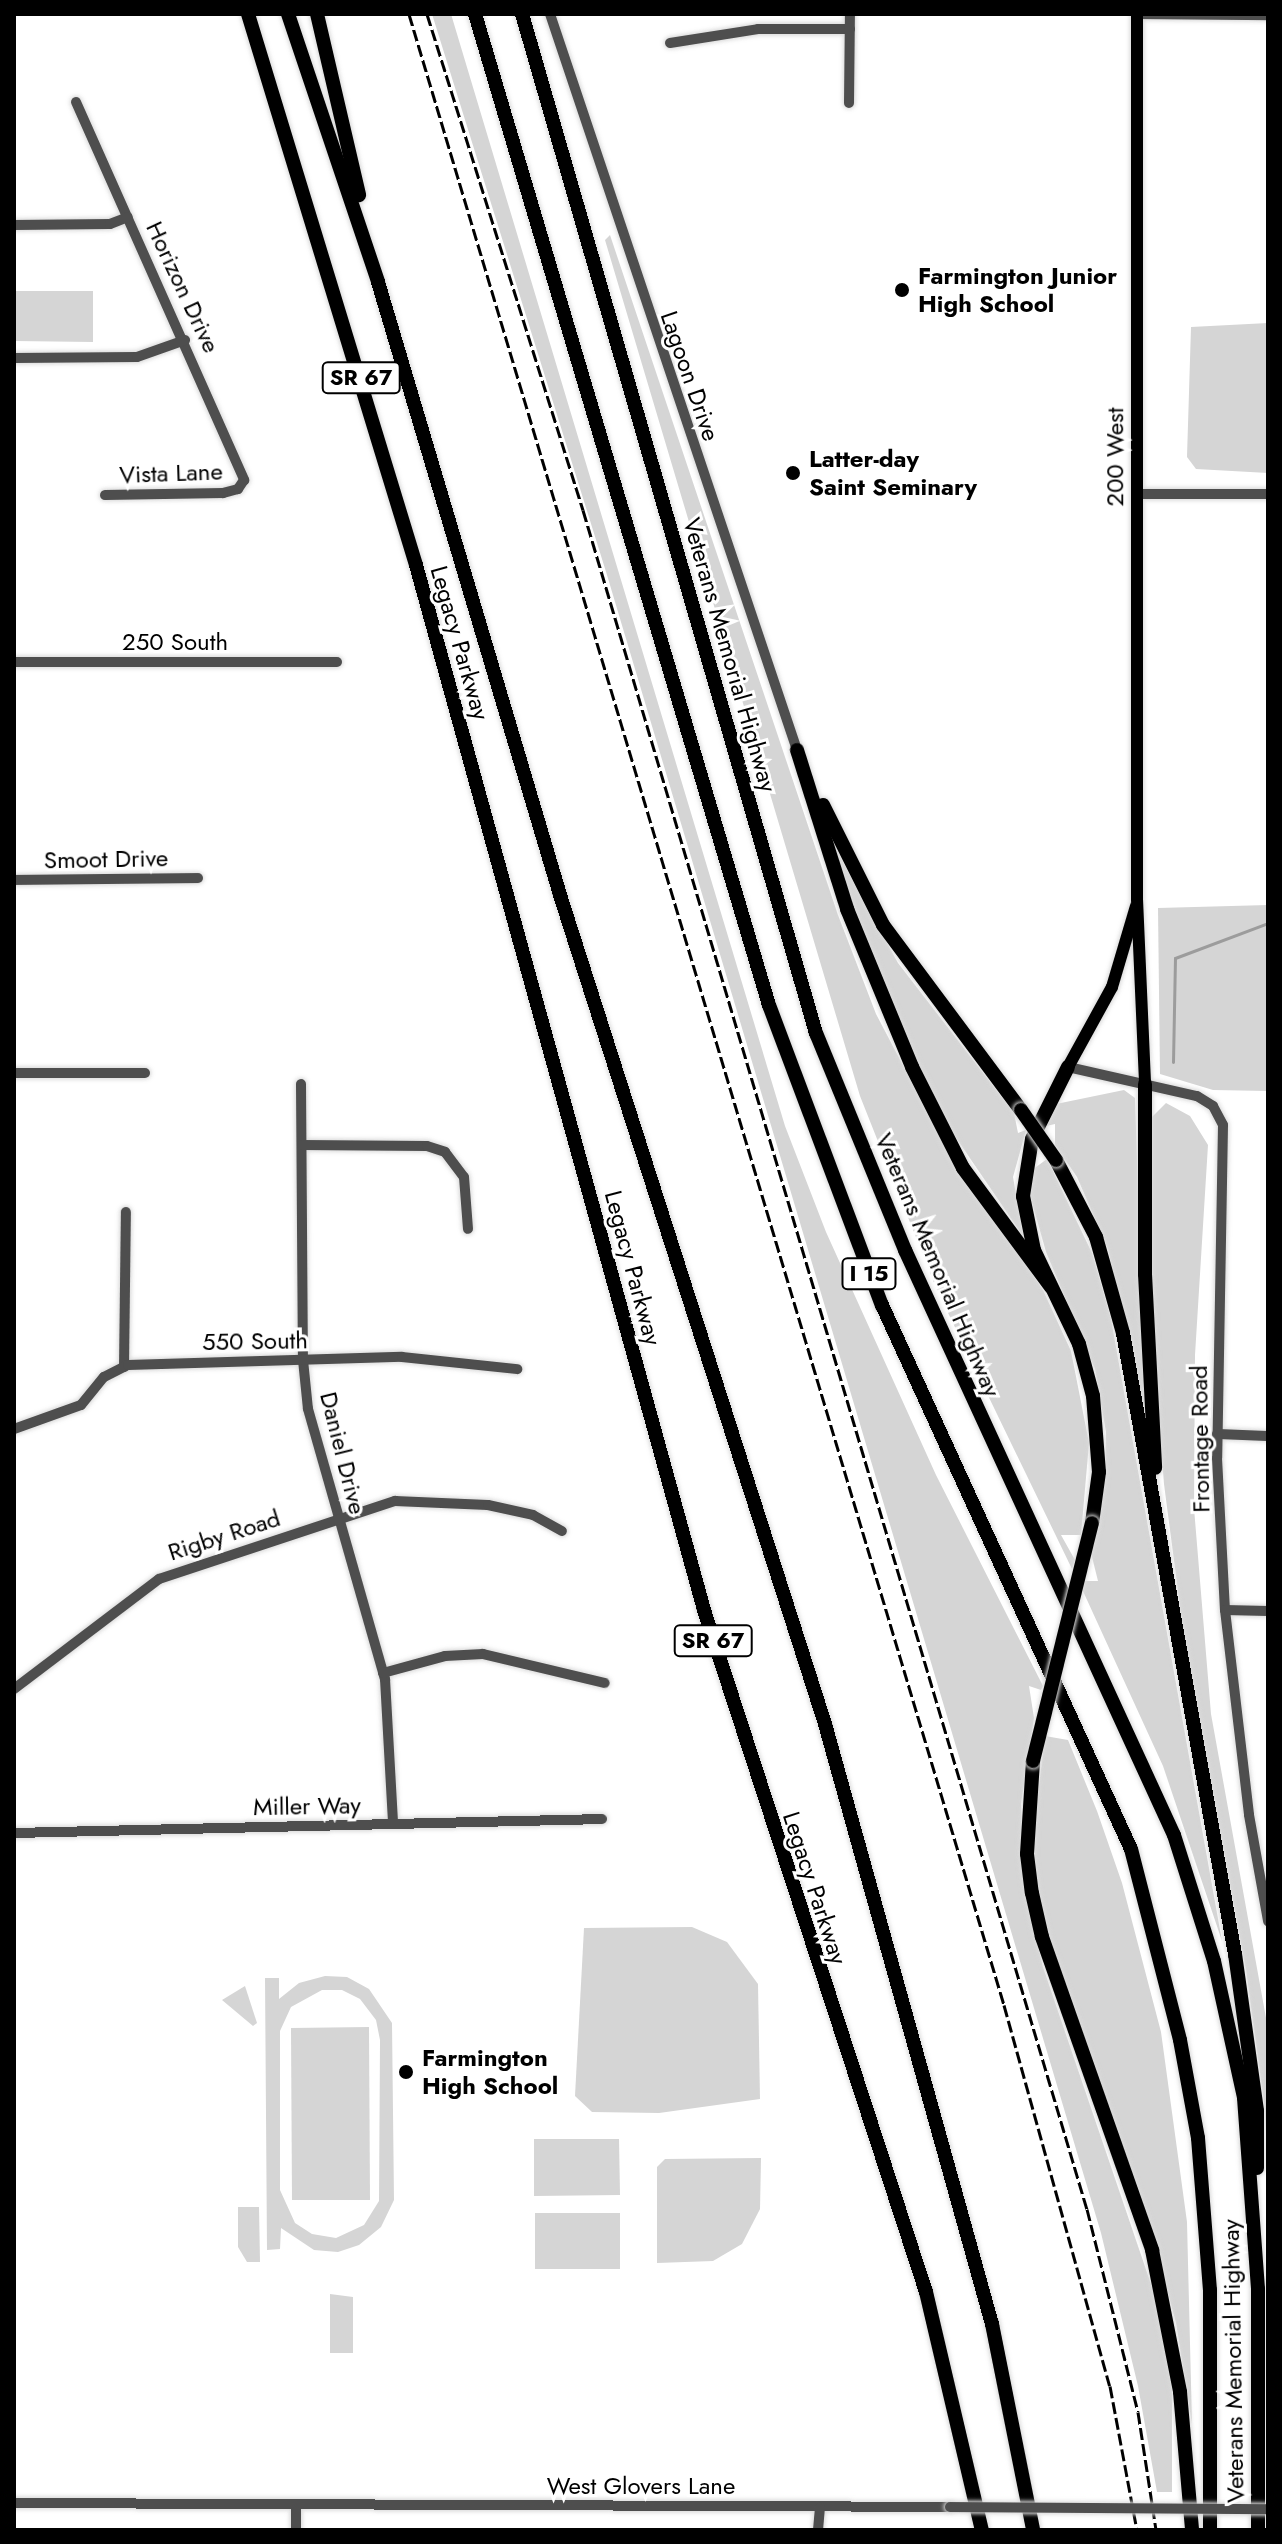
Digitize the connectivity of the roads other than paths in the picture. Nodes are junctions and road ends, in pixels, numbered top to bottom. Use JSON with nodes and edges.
{"nodes":[{"id":1,"x":248,"y":14,"type":"edge"},
{"id":2,"x":288,"y":14,"type":"edge"},
{"id":3,"x":317,"y":14,"type":"edge"},
{"id":4,"x":475,"y":14,"type":"edge"},
{"id":5,"x":522,"y":14,"type":"edge"},
{"id":6,"x":550,"y":14,"type":"edge"},
{"id":7,"x":850,"y":14,"type":"edge"},
{"id":8,"x":1139,"y":14,"type":"edge"},
{"id":9,"x":1268,"y":15,"type":"edge"},
{"id":10,"x":850,"y":29,"type":"junction"},
{"id":11,"x":670,"y":43,"type":"dead end"},
{"id":12,"x":76,"y":102,"type":"dead end"},
{"id":13,"x":849,"y":103,"type":"dead end"},
{"id":14,"x":128,"y":217,"type":"junction"},
{"id":15,"x":14,"y":225,"type":"edge"},
{"id":16,"x":378,"y":282,"type":"junction"},
{"id":17,"x":185,"y":340,"type":"junction"},
{"id":18,"x":14,"y":358,"type":"edge"},
{"id":19,"x":238,"y":489,"type":"joint"},
{"id":20,"x":1137,"y":494,"type":"junction"},
{"id":21,"x":1268,"y":494,"type":"edge"},
{"id":22,"x":105,"y":495,"type":"dead end"},
{"id":23,"x":14,"y":662,"type":"edge"},
{"id":24,"x":337,"y":662,"type":"dead end"},
{"id":25,"x":797,"y":750,"type":"junction"},
{"id":26,"x":198,"y":878,"type":"dead end"},
{"id":27,"x":14,"y":880,"type":"edge"},
{"id":28,"x":1137,"y":899,"type":"junction"},
{"id":29,"x":1068,"y":1067,"type":"junction"},
{"id":30,"x":14,"y":1073,"type":"edge"},
{"id":31,"x":145,"y":1073,"type":"dead end"},
{"id":32,"x":301,"y":1084,"type":"dead end"},
{"id":33,"x":1145,"y":1084,"type":"junction"},
{"id":34,"x":302,"y":1145,"type":"junction"},
{"id":35,"x":126,"y":1212,"type":"dead end"},
{"id":36,"x":468,"y":1229,"type":"dead end"},
{"id":37,"x":1051,"y":1287,"type":"junction"},
{"id":38,"x":303,"y":1360,"type":"junction"},
{"id":39,"x":124,"y":1367,"type":"junction"},
{"id":40,"x":517,"y":1369,"type":"dead end"},
{"id":41,"x":14,"y":1429,"type":"edge"},
{"id":42,"x":1217,"y":1434,"type":"junction"},
{"id":43,"x":1268,"y":1436,"type":"edge"},
{"id":44,"x":338,"y":1519,"type":"junction"},
{"id":45,"x":1158,"y":1528,"type":"junction"},
{"id":46,"x":562,"y":1531,"type":"dead end"},
{"id":47,"x":1225,"y":1610,"type":"junction"},
{"id":48,"x":1268,"y":1611,"type":"edge"},
{"id":49,"x":383,"y":1673,"type":"junction"},
{"id":50,"x":605,"y":1683,"type":"dead end"},
{"id":51,"x":14,"y":1689,"type":"edge"},
{"id":52,"x":602,"y":1819,"type":"dead end"},
{"id":53,"x":393,"y":1824,"type":"junction"},
{"id":54,"x":14,"y":1833,"type":"edge"},
{"id":55,"x":1268,"y":1921,"type":"edge"},
{"id":56,"x":1258,"y":2289,"type":"junction"},
{"id":57,"x":14,"y":2503,"type":"edge"},
{"id":58,"x":296,"y":2505,"type":"junction"},
{"id":59,"x":820,"y":2507,"type":"junction"},
{"id":60,"x":1268,"y":2509,"type":"edge"},
{"id":61,"x":296,"y":2530,"type":"edge"},
{"id":62,"x":818,"y":2530,"type":"edge"},
{"id":63,"x":982,"y":2530,"type":"edge"},
{"id":64,"x":1033,"y":2530,"type":"edge"},
{"id":65,"x":1192,"y":2530,"type":"edge"},
{"id":66,"x":1210,"y":2530,"type":"edge"},
{"id":67,"x":1258,"y":2530,"type":"edge"}],
"edges":[{"from":1,"to":63,"type":"highway","name":"Legacy Parkway","number":"SR 67"},
{"from":2,"to":16,"type":"highway"},
{"from":3,"to":16,"type":"highway"},
{"from":4,"to":66,"type":"highway","name":"Veterans Memorial Highway","number":"I 15"},
{"from":5,"to":56,"type":"highway","name":"Veterans Memorial Highway","number":"I 15"},
{"from":6,"to":25,"type":"street","name":"Lagoon Drive"},
{"from":7,"to":10,"type":"street"},
{"from":8,"to":9,"type":"street"},
{"from":8,"to":20,"type":"main road","name":"200 West"},
{"from":10,"to":11,"type":"street"},
{"from":10,"to":13,"type":"street"},
{"from":12,"to":14,"type":"street","name":"Horizon Drive"},
{"from":14,"to":15,"type":"street"},
{"from":14,"to":17,"type":"street","name":"Horizon Drive"},
{"from":16,"to":64,"type":"highway","name":"Legacy Parkway","number":"SR 67"},
{"from":17,"to":18,"type":"street"},
{"from":17,"to":19,"type":"street","name":"Horizon Drive"},
{"from":19,"to":22,"type":"street","name":"Vista Lane"},
{"from":20,"to":21,"type":"street"},
{"from":20,"to":28,"type":"main road","name":"200 West"},
{"from":23,"to":24,"type":"street","name":"250 South"},
{"from":25,"to":37,"type":"highway"},
{"from":25,"to":45,"type":"highway","bridge":true},
{"from":26,"to":27,"type":"street","name":"Smoot Drive"},
{"from":28,"to":29,"type":"main road"},
{"from":28,"to":33,"type":"main road"},
{"from":29,"to":33,"type":"street","name":"Frontage Road"},
{"from":29,"to":37,"type":"highway"},
{"from":30,"to":31,"type":"street"},
{"from":32,"to":34,"type":"street","name":"Daniel Drive"},
{"from":33,"to":42,"type":"street","name":"Frontage Road"},
{"from":33,"to":45,"type":"highway"},
{"from":34,"to":36,"type":"street"},
{"from":34,"to":38,"type":"street","name":"Daniel Drive"},
{"from":35,"to":39,"type":"street"},
{"from":37,"to":65,"type":"highway","bridge":true},
{"from":38,"to":39,"type":"street","name":"550 South"},
{"from":38,"to":40,"type":"street","name":"550 South"},
{"from":38,"to":44,"type":"street","name":"Daniel Drive"},
{"from":39,"to":41,"type":"street"},
{"from":42,"to":43,"type":"street"},
{"from":42,"to":47,"type":"street","name":"Frontage Road"},
{"from":44,"to":46,"type":"street","name":"Rigby Road"},
{"from":44,"to":49,"type":"street","name":"Daniel Drive"},
{"from":44,"to":51,"type":"street","name":"Rigby Road"},
{"from":45,"to":56,"type":"highway"},
{"from":47,"to":48,"type":"street"},
{"from":47,"to":55,"type":"street","name":"Frontage Road"},
{"from":49,"to":50,"type":"street"},
{"from":49,"to":53,"type":"street","name":"Daniel Drive"},
{"from":52,"to":53,"type":"street","name":"Miller Way"},
{"from":53,"to":54,"type":"street","name":"Miller Way"},
{"from":56,"to":67,"type":"highway","name":"Veterans Memorial Highway","number":"I 15"},
{"from":57,"to":58,"type":"street","name":"West Glovers Lane"},
{"from":58,"to":59,"type":"street","name":"West Glovers Lane"},
{"from":58,"to":61,"type":"street"},
{"from":59,"to":60,"type":"street","name":"West Glovers Lane","bridge":true},
{"from":59,"to":62,"type":"street"}]}
